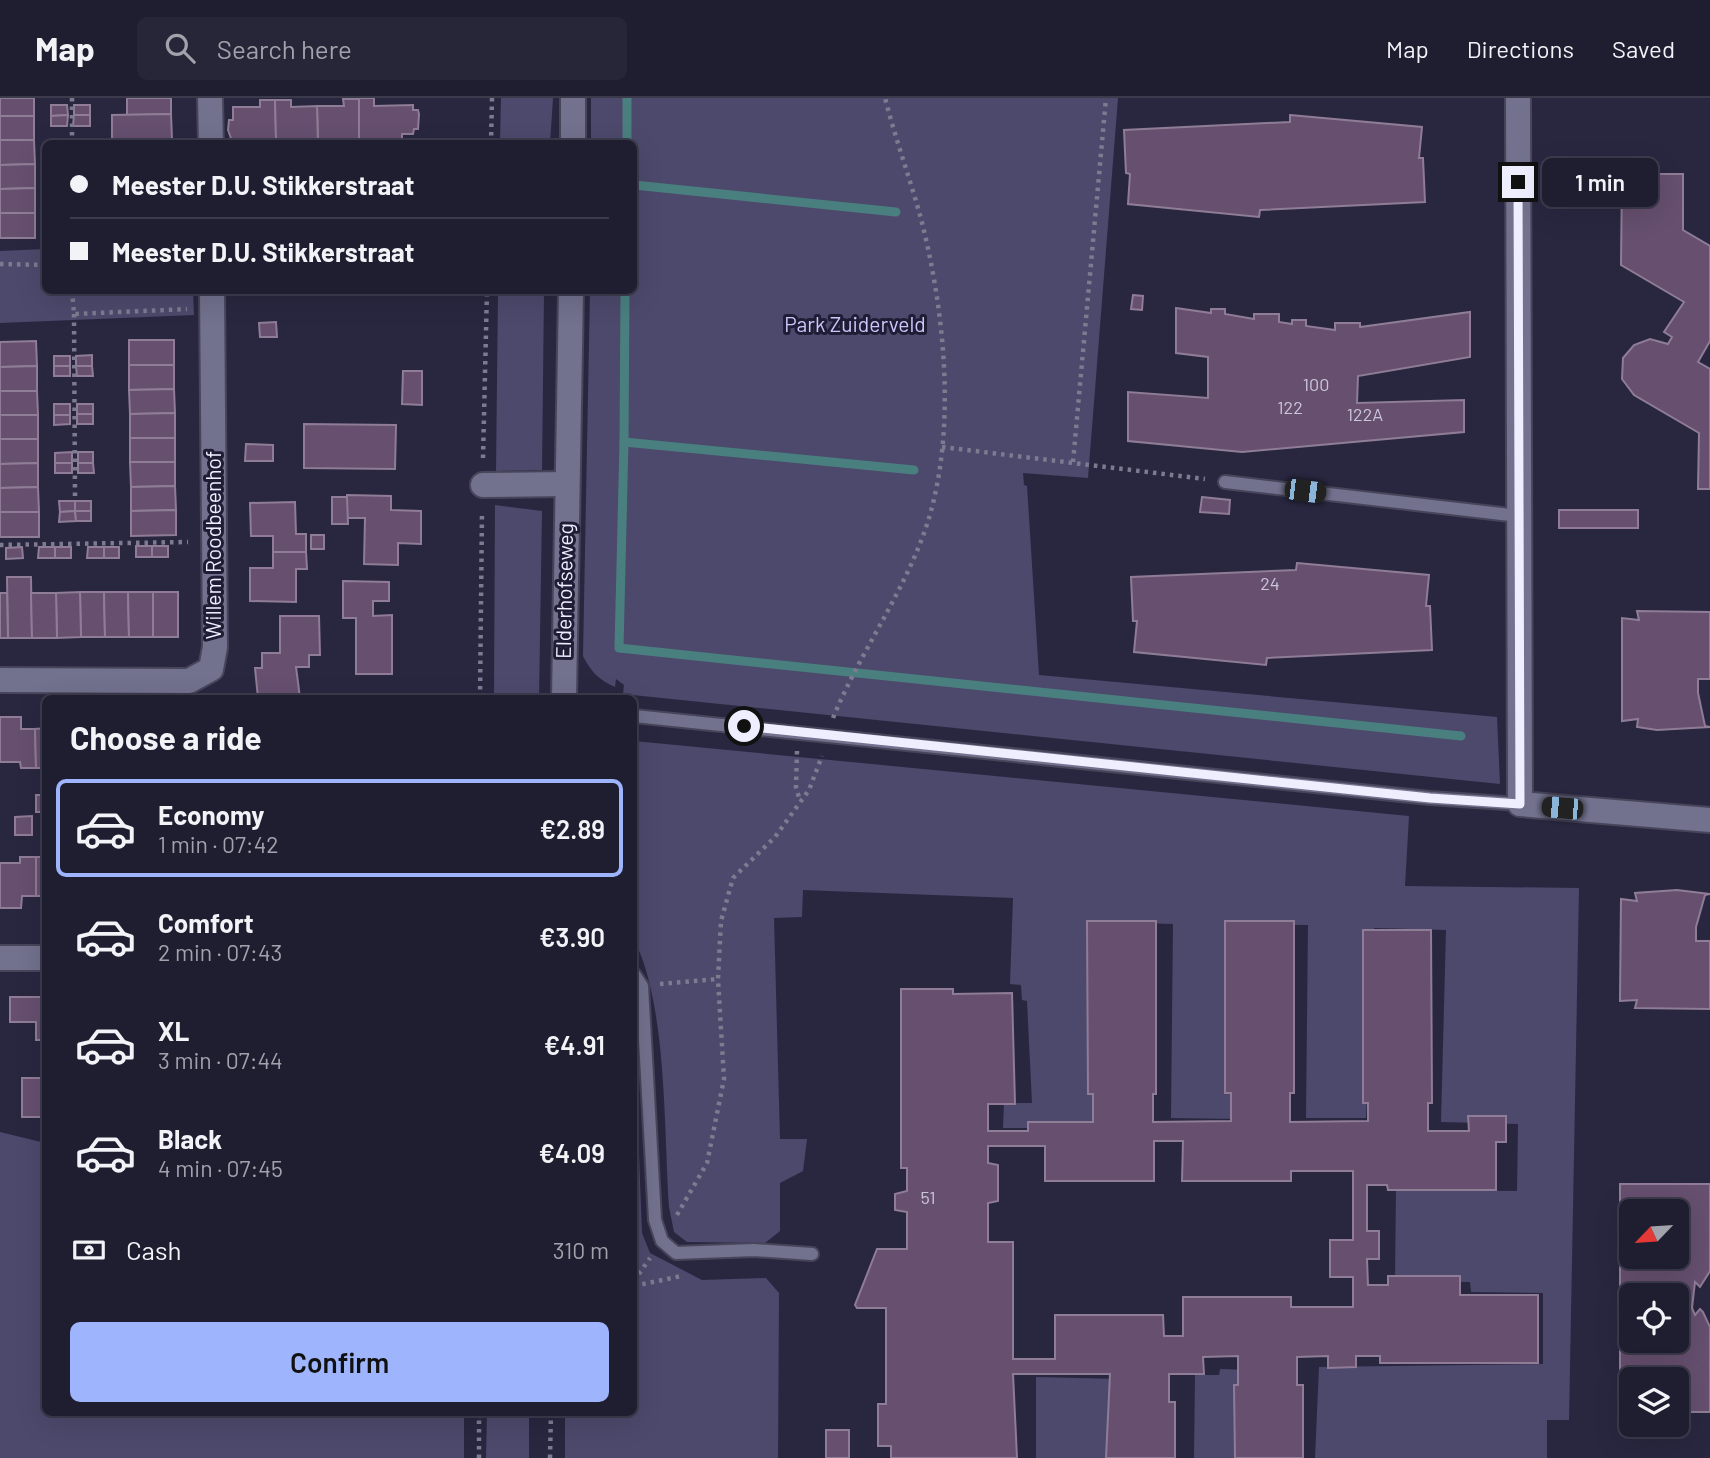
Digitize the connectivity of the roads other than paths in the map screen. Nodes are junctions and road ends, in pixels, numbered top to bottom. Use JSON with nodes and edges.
{"nodes":[{"id":1,"x":210,"y":98,"type":"edge"},
{"id":2,"x":573,"y":98,"type":"edge"},
{"id":3,"x":1518,"y":98,"type":"edge"},
{"id":4,"x":211,"y":140,"type":"edge"},
{"id":5,"x":573,"y":140,"type":"edge"},
{"id":6,"x":571,"y":294,"type":"edge"},
{"id":7,"x":212,"y":299,"type":"edge"},
{"id":8,"x":1225,"y":482,"type":"road end"},
{"id":9,"x":567,"y":484,"type":"junction"},
{"id":10,"x":483,"y":485,"type":"dead end"},
{"id":11,"x":1519,"y":516,"type":"junction"},
{"id":12,"x":0,"y":680,"type":"edge"},
{"id":13,"x":564,"y":695,"type":"edge"},
{"id":14,"x":637,"y":716,"type":"edge"},
{"id":15,"x":1520,"y":804,"type":"junction"},
{"id":16,"x":1706,"y":818,"type":"edge"},
{"id":17,"x":0,"y":958,"type":"edge"},
{"id":18,"x":42,"y":958,"type":"edge"},
{"id":19,"x":637,"y":978,"type":"edge"},
{"id":20,"x":812,"y":1254,"type":"dead end"}],
"edges":[{"from":1,"to":4,"type":"street"},
{"from":2,"to":5,"type":"street"},
{"from":3,"to":11,"type":"street"},
{"from":6,"to":9,"type":"street","name":"Elderhofseweg"},
{"from":7,"to":12,"type":"street","name":"Willem Roodbeenhof"},
{"from":8,"to":11,"type":"lane"},
{"from":9,"to":10,"type":"street"},
{"from":9,"to":13,"type":"street","name":"Elderhofseweg"},
{"from":11,"to":15,"type":"street"},
{"from":14,"to":15,"type":"lane"},
{"from":15,"to":16,"type":"street"},
{"from":17,"to":18,"type":"street"},
{"from":19,"to":20,"type":"lane"}]}
